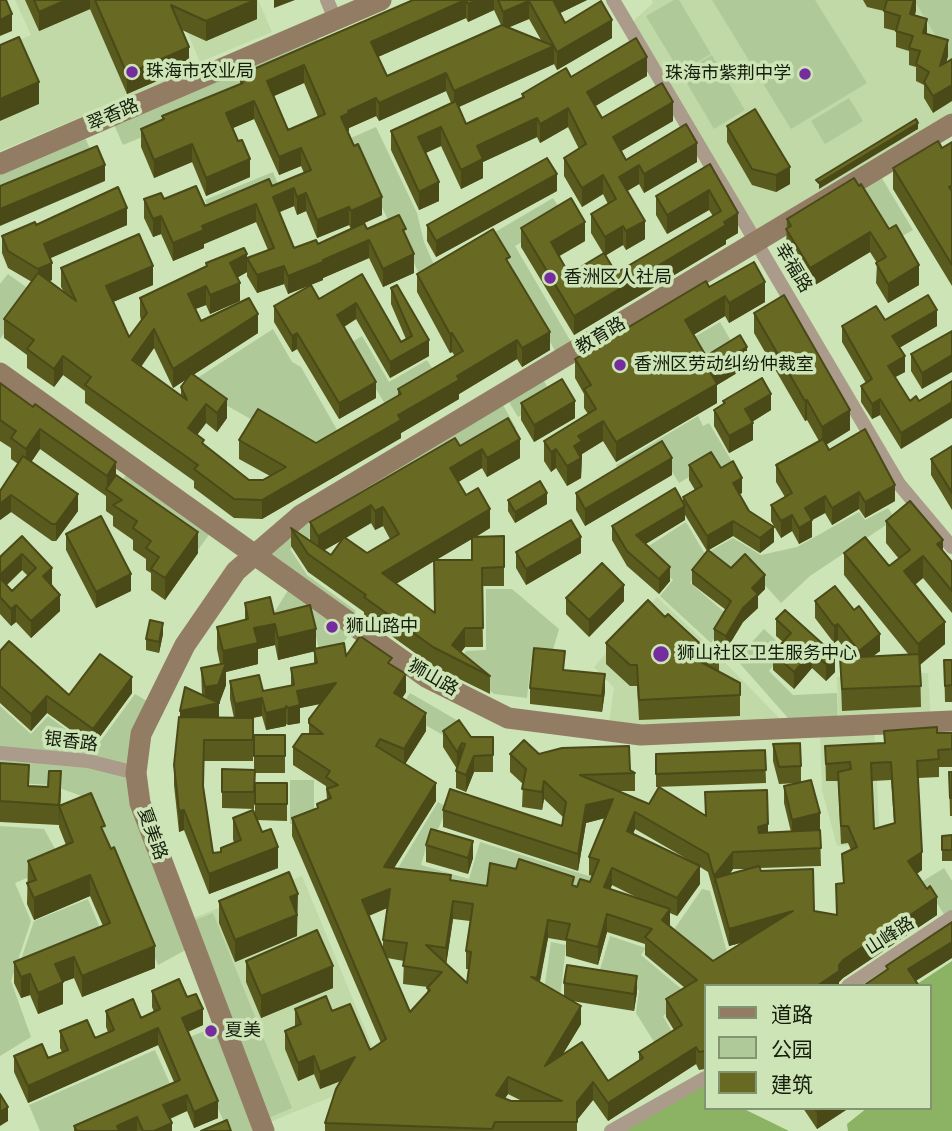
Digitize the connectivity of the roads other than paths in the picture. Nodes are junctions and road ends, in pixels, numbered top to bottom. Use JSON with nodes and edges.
{"nodes":[{"id":1,"x":381,"y":0,"type":"edge"},
{"id":2,"x":613,"y":0,"type":"edge"},
{"id":3,"x":331,"y":10,"type":"edge"},
{"id":4,"x":952,"y":124,"type":"edge"},
{"id":5,"x":0,"y":164,"type":"edge"},
{"id":6,"x":756,"y":243,"type":"junction"},
{"id":7,"x":0,"y":373,"type":"edge"},
{"id":8,"x":952,"y":547,"type":"edge"},
{"id":9,"x":255,"y":553,"type":"junction"},
{"id":10,"x":952,"y":721,"type":"edge"},
{"id":11,"x":0,"y":753,"type":"edge"},
{"id":12,"x":136,"y":773,"type":"junction"},
{"id":13,"x":952,"y":918,"type":"edge"},
{"id":14,"x":851,"y":984,"type":"edge"},
{"id":15,"x":704,"y":1079,"type":"edge"},
{"id":16,"x":264,"y":1131,"type":"edge"},
{"id":17,"x":611,"y":1131,"type":"edge"}],
"edges":[{"from":1,"to":3,"type":"street","name":"翠香路"},
{"from":2,"to":6,"type":"street","name":"幸福路"},
{"from":3,"to":5,"type":"street","name":"翠香路"},
{"from":4,"to":6,"type":"street","name":"教育路"},
{"from":6,"to":8,"type":"street","name":"幸福路"},
{"from":6,"to":9,"type":"street","name":"教育路"},
{"from":7,"to":9,"type":"street","name":"狮山路"},
{"from":9,"to":10,"type":"street","name":"狮山路"},
{"from":9,"to":12,"type":"street","name":"夏美路"},
{"from":11,"to":12,"type":"street","name":"银香路"},
{"from":12,"to":16,"type":"street","name":"夏美路"},
{"from":13,"to":14,"type":"street","name":"山峰路"},
{"from":15,"to":17,"type":"street"}]}
